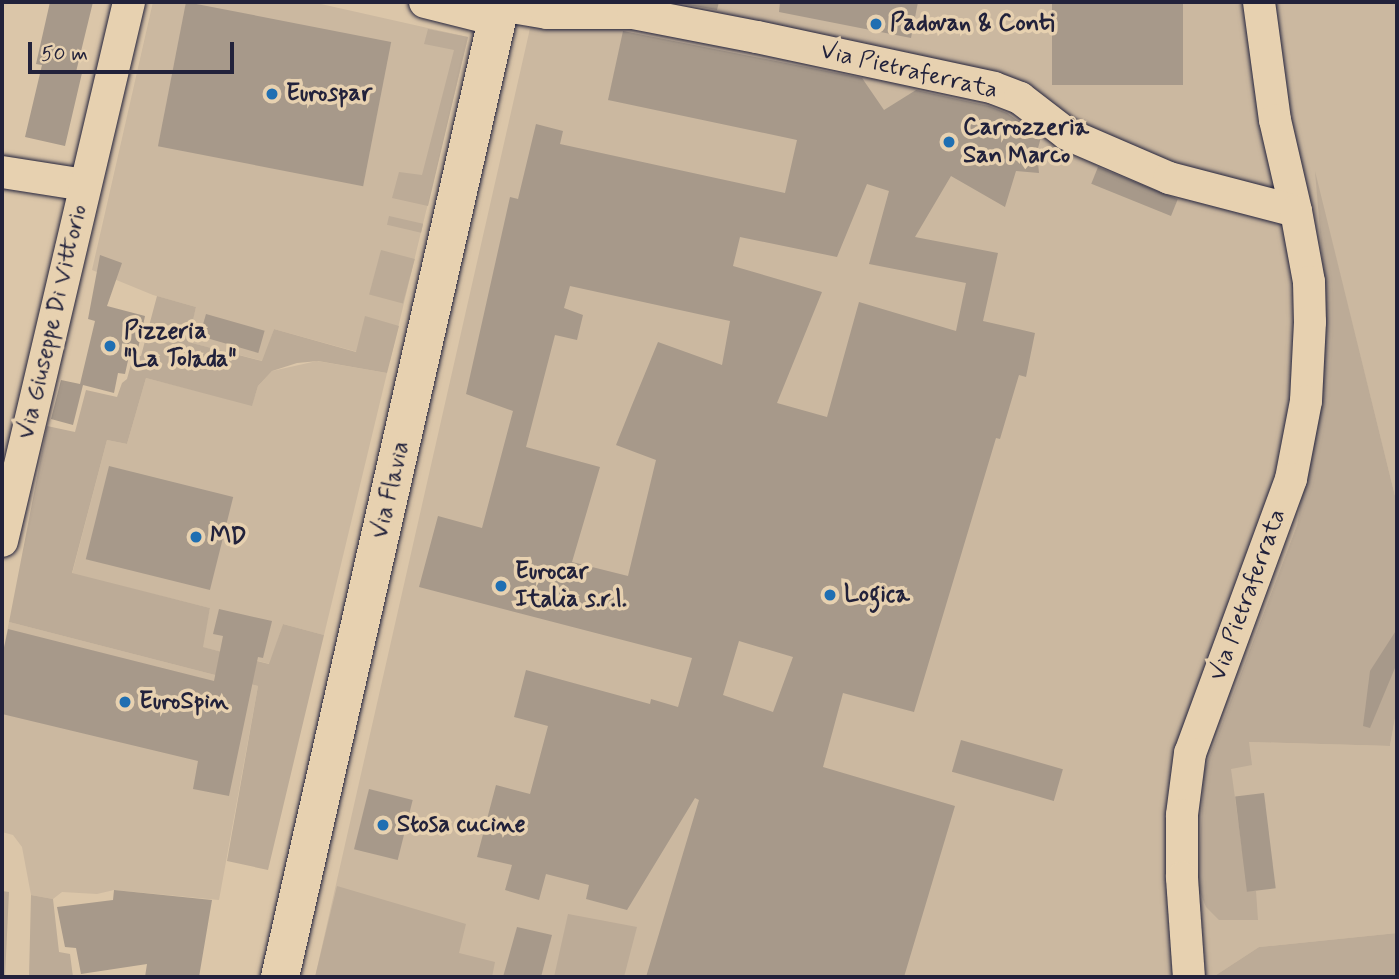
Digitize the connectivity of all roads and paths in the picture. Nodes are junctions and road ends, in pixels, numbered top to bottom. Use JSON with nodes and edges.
{"nodes":[{"id":1,"x":129,"y":2,"type":"edge"},
{"id":2,"x":425,"y":2,"type":"edge"},
{"id":3,"x":1259,"y":2,"type":"edge"},
{"id":4,"x":499,"y":9,"type":"edge"},
{"id":5,"x":2,"y":172,"type":"edge"},
{"id":6,"x":85,"y":185,"type":"junction"},
{"id":7,"x":1296,"y":211,"type":"junction"},
{"id":8,"x":2,"y":541,"type":"edge"},
{"id":9,"x":280,"y":977,"type":"edge"},
{"id":10,"x":1189,"y":977,"type":"edge"}],
"edges":[{"from":1,"to":6,"type":"street","name":"Via Giuseppe Di Vittorio"},
{"from":2,"to":4,"type":"street","name":"Via Pietraferrata"},
{"from":3,"to":7,"type":"street","name":"Via Pietraferrata"},
{"from":4,"to":7,"type":"street","name":"Via Pietraferrata"},
{"from":4,"to":9,"type":"main road","name":"Via Flavia"},
{"from":5,"to":6,"type":"street","name":"Via Giuseppe Di Vittorio"},
{"from":6,"to":8,"type":"street","name":"Via Giuseppe Di Vittorio"},
{"from":7,"to":10,"type":"street","name":"Via Pietraferrata"}]}
